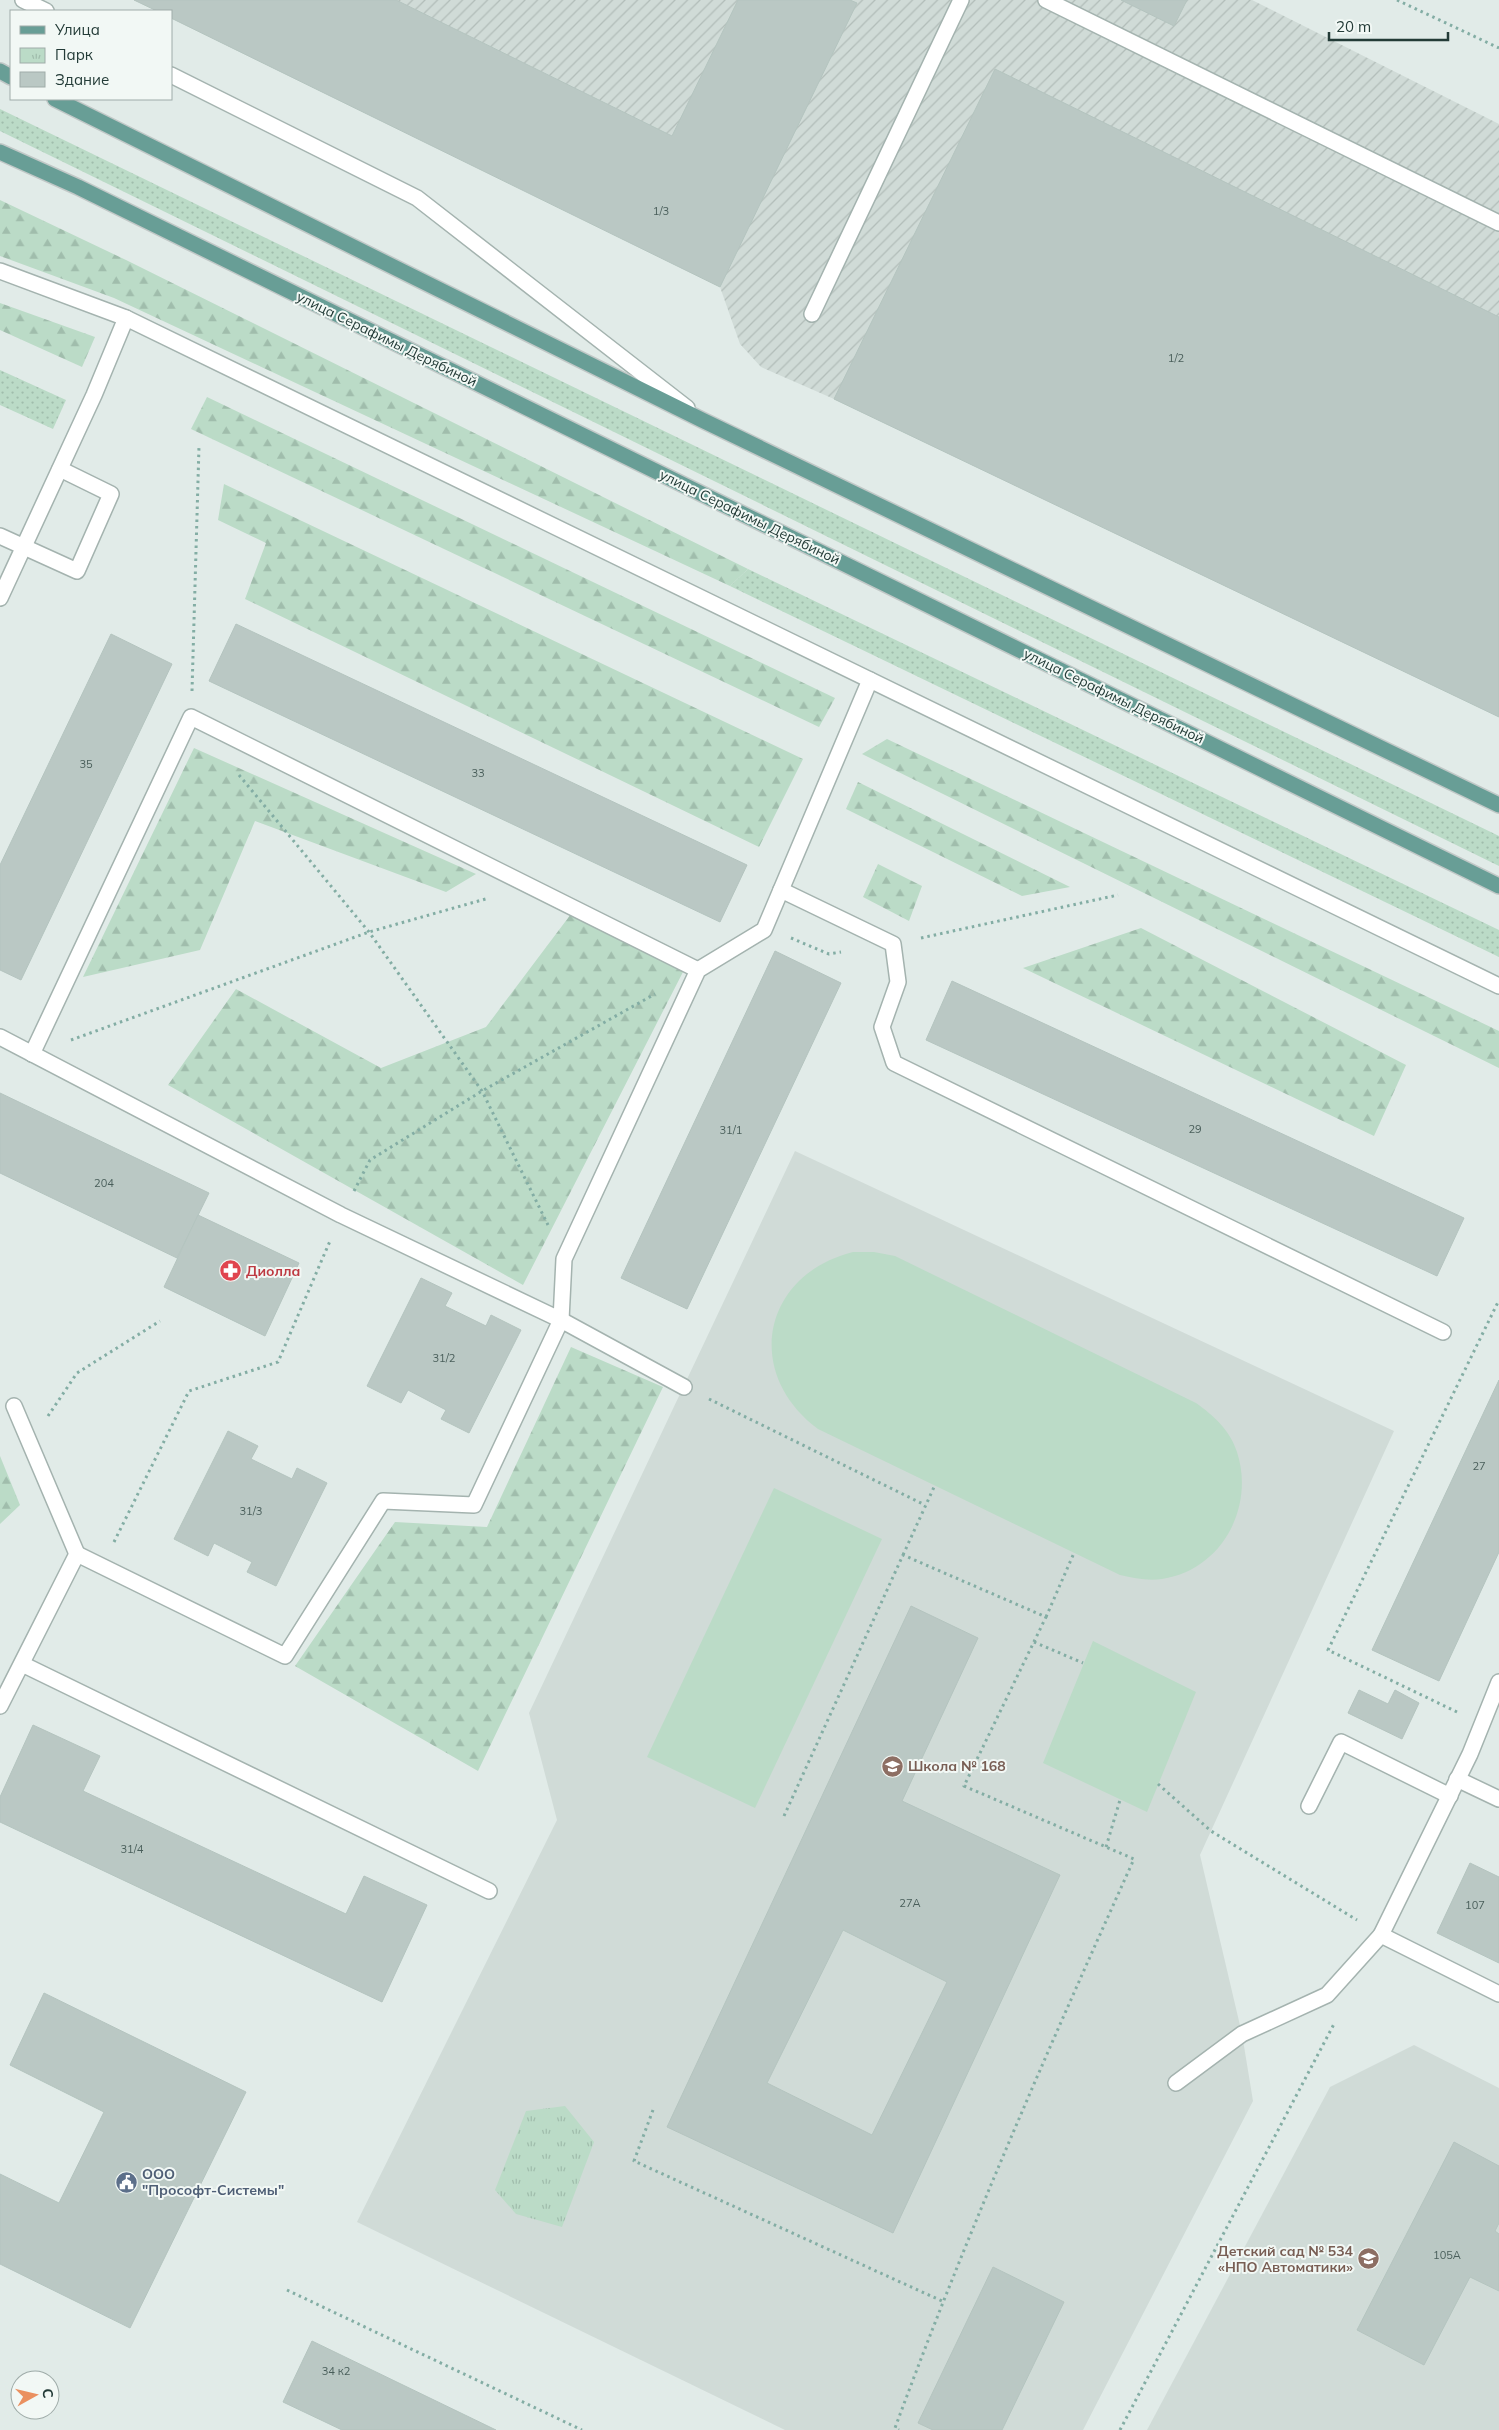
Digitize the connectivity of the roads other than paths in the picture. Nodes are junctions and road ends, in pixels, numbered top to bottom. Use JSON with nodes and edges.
{"nodes":[{"id":1,"x":23,"y":0,"type":"edge"},
{"id":2,"x":961,"y":0,"type":"edge"},
{"id":3,"x":1046,"y":0,"type":"edge"},
{"id":4,"x":44,"y":10,"type":"edge"},
{"id":5,"x":172,"y":75,"type":"edge"},
{"id":6,"x":57,"y":100,"type":"edge"},
{"id":7,"x":0,"y":152,"type":"edge"},
{"id":8,"x":1499,"y":223,"type":"edge"},
{"id":9,"x":0,"y":271,"type":"edge"},
{"id":10,"x":812,"y":314,"type":"dead end"},
{"id":11,"x":126,"y":318,"type":"junction"},
{"id":12,"x":702,"y":420,"type":"junction"},
{"id":13,"x":60,"y":469,"type":"junction"},
{"id":14,"x":0,"y":536,"type":"edge"},
{"id":15,"x":24,"y":546,"type":"junction"},
{"id":16,"x":0,"y":598,"type":"edge"},
{"id":17,"x":870,"y":680,"type":"junction"},
{"id":18,"x":1499,"y":805,"type":"edge"},
{"id":19,"x":1499,"y":886,"type":"edge"},
{"id":20,"x":781,"y":890,"type":"junction"},
{"id":21,"x":698,"y":970,"type":"junction"},
{"id":22,"x":1499,"y":986,"type":"edge"},
{"id":23,"x":0,"y":1037,"type":"edge"},
{"id":24,"x":32,"y":1054,"type":"junction"},
{"id":25,"x":561,"y":1320,"type":"junction"},
{"id":26,"x":1443,"y":1332,"type":"dead end"},
{"id":27,"x":684,"y":1387,"type":"road end"},
{"id":28,"x":14,"y":1406,"type":"dead end"},
{"id":29,"x":77,"y":1554,"type":"junction"},
{"id":30,"x":22,"y":1664,"type":"junction"},
{"id":31,"x":1499,"y":1682,"type":"edge"},
{"id":32,"x":0,"y":1706,"type":"edge"},
{"id":33,"x":1457,"y":1779,"type":"junction"},
{"id":34,"x":1450,"y":1796,"type":"junction"},
{"id":35,"x":1499,"y":1799,"type":"edge"},
{"id":36,"x":1310,"y":1806,"type":"dead end"},
{"id":37,"x":489,"y":1891,"type":"dead end"},
{"id":38,"x":1381,"y":1934,"type":"junction"},
{"id":39,"x":1499,"y":1994,"type":"edge"},
{"id":40,"x":1176,"y":2083,"type":"dead end"}],
"edges":[{"from":1,"to":4,"type":"street"},
{"from":2,"to":10,"type":"street"},
{"from":3,"to":8,"type":"street"},
{"from":5,"to":12,"type":"street"},
{"from":6,"to":12,"type":"main road"},
{"from":7,"to":19,"type":"main road","name":"улица Серафимы Дерябиной"},
{"from":9,"to":11,"type":"street"},
{"from":11,"to":13,"type":"street"},
{"from":11,"to":17,"type":"street"},
{"from":12,"to":18,"type":"main road"},
{"from":13,"to":15,"type":"street"},
{"from":13,"to":15,"type":"street"},
{"from":14,"to":15,"type":"street"},
{"from":15,"to":16,"type":"street"},
{"from":17,"to":20,"type":"street"},
{"from":17,"to":22,"type":"street"},
{"from":20,"to":21,"type":"street"},
{"from":20,"to":26,"type":"street"},
{"from":21,"to":24,"type":"street"},
{"from":21,"to":25,"type":"street"},
{"from":23,"to":24,"type":"street"},
{"from":24,"to":25,"type":"street"},
{"from":25,"to":27,"type":"street"},
{"from":25,"to":29,"type":"street"},
{"from":28,"to":29,"type":"street"},
{"from":29,"to":30,"type":"street"},
{"from":30,"to":32,"type":"street"},
{"from":30,"to":37,"type":"street"},
{"from":31,"to":33,"type":"street"},
{"from":33,"to":34,"type":"street"},
{"from":33,"to":35,"type":"street"},
{"from":34,"to":36,"type":"street"},
{"from":34,"to":38,"type":"street"},
{"from":38,"to":39,"type":"street"},
{"from":38,"to":40,"type":"street"}]}
